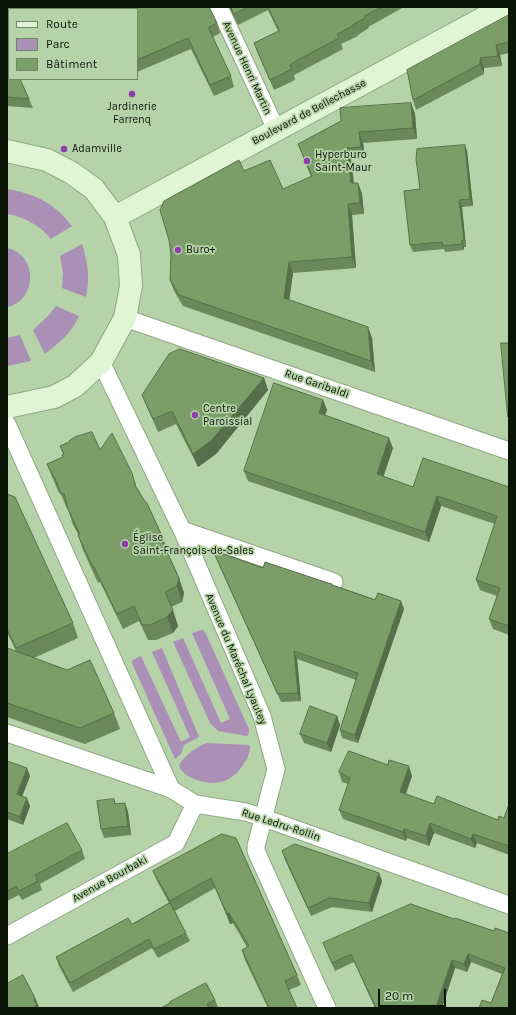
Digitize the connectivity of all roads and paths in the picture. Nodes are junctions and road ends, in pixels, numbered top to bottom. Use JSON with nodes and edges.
{"nodes":[{"id":1,"x":219,"y":7,"type":"edge"},
{"id":2,"x":504,"y":7,"type":"edge"},
{"id":3,"x":276,"y":130,"type":"junction"},
{"id":4,"x":7,"y":151,"type":"edge"},
{"id":5,"x":115,"y":217,"type":"junction"},
{"id":6,"x":125,"y":318,"type":"junction"},
{"id":7,"x":101,"y":362,"type":"junction"},
{"id":8,"x":7,"y":407,"type":"edge"},
{"id":9,"x":7,"y":424,"type":"edge"},
{"id":10,"x":509,"y":451,"type":"edge"},
{"id":11,"x":182,"y":530,"type":"junction"},
{"id":12,"x":334,"y":582,"type":"dead end"},
{"id":13,"x":7,"y":733,"type":"edge"},
{"id":14,"x":171,"y":789,"type":"junction"},
{"id":15,"x":195,"y":804,"type":"junction"},
{"id":16,"x":264,"y":818,"type":"junction"},
{"id":17,"x":509,"y":905,"type":"edge"},
{"id":18,"x":7,"y":936,"type":"edge"},
{"id":19,"x":327,"y":1008,"type":"edge"}],
"edges":[{"from":1,"to":3,"type":"street","name":"Avenue Henri Martin"},
{"from":2,"to":3,"type":"street","name":"Boulevard de Bellechasse"},
{"from":3,"to":5,"type":"street","name":"Boulevard de Bellechasse"},
{"from":4,"to":5,"type":"street"},
{"from":5,"to":6,"type":"street"},
{"from":6,"to":7,"type":"street"},
{"from":6,"to":10,"type":"street","name":"Rue Garibaldi"},
{"from":7,"to":8,"type":"street"},
{"from":7,"to":11,"type":"street","name":"Avenue du Maréchal Lyautey"},
{"from":9,"to":14,"type":"street"},
{"from":11,"to":12,"type":"street"},
{"from":11,"to":16,"type":"street","name":"Avenue du Maréchal Lyautey"},
{"from":13,"to":14,"type":"street","name":"Rue Ledru-Rollin"},
{"from":14,"to":15,"type":"street","name":"Rue Ledru-Rollin"},
{"from":15,"to":16,"type":"street","name":"Rue Ledru-Rollin"},
{"from":15,"to":18,"type":"street","name":"Avenue Bourbaki"},
{"from":16,"to":17,"type":"street","name":"Rue Ledru-Rollin"},
{"from":16,"to":19,"type":"street","name":"Avenue du Maréchal Lyautey"}]}
